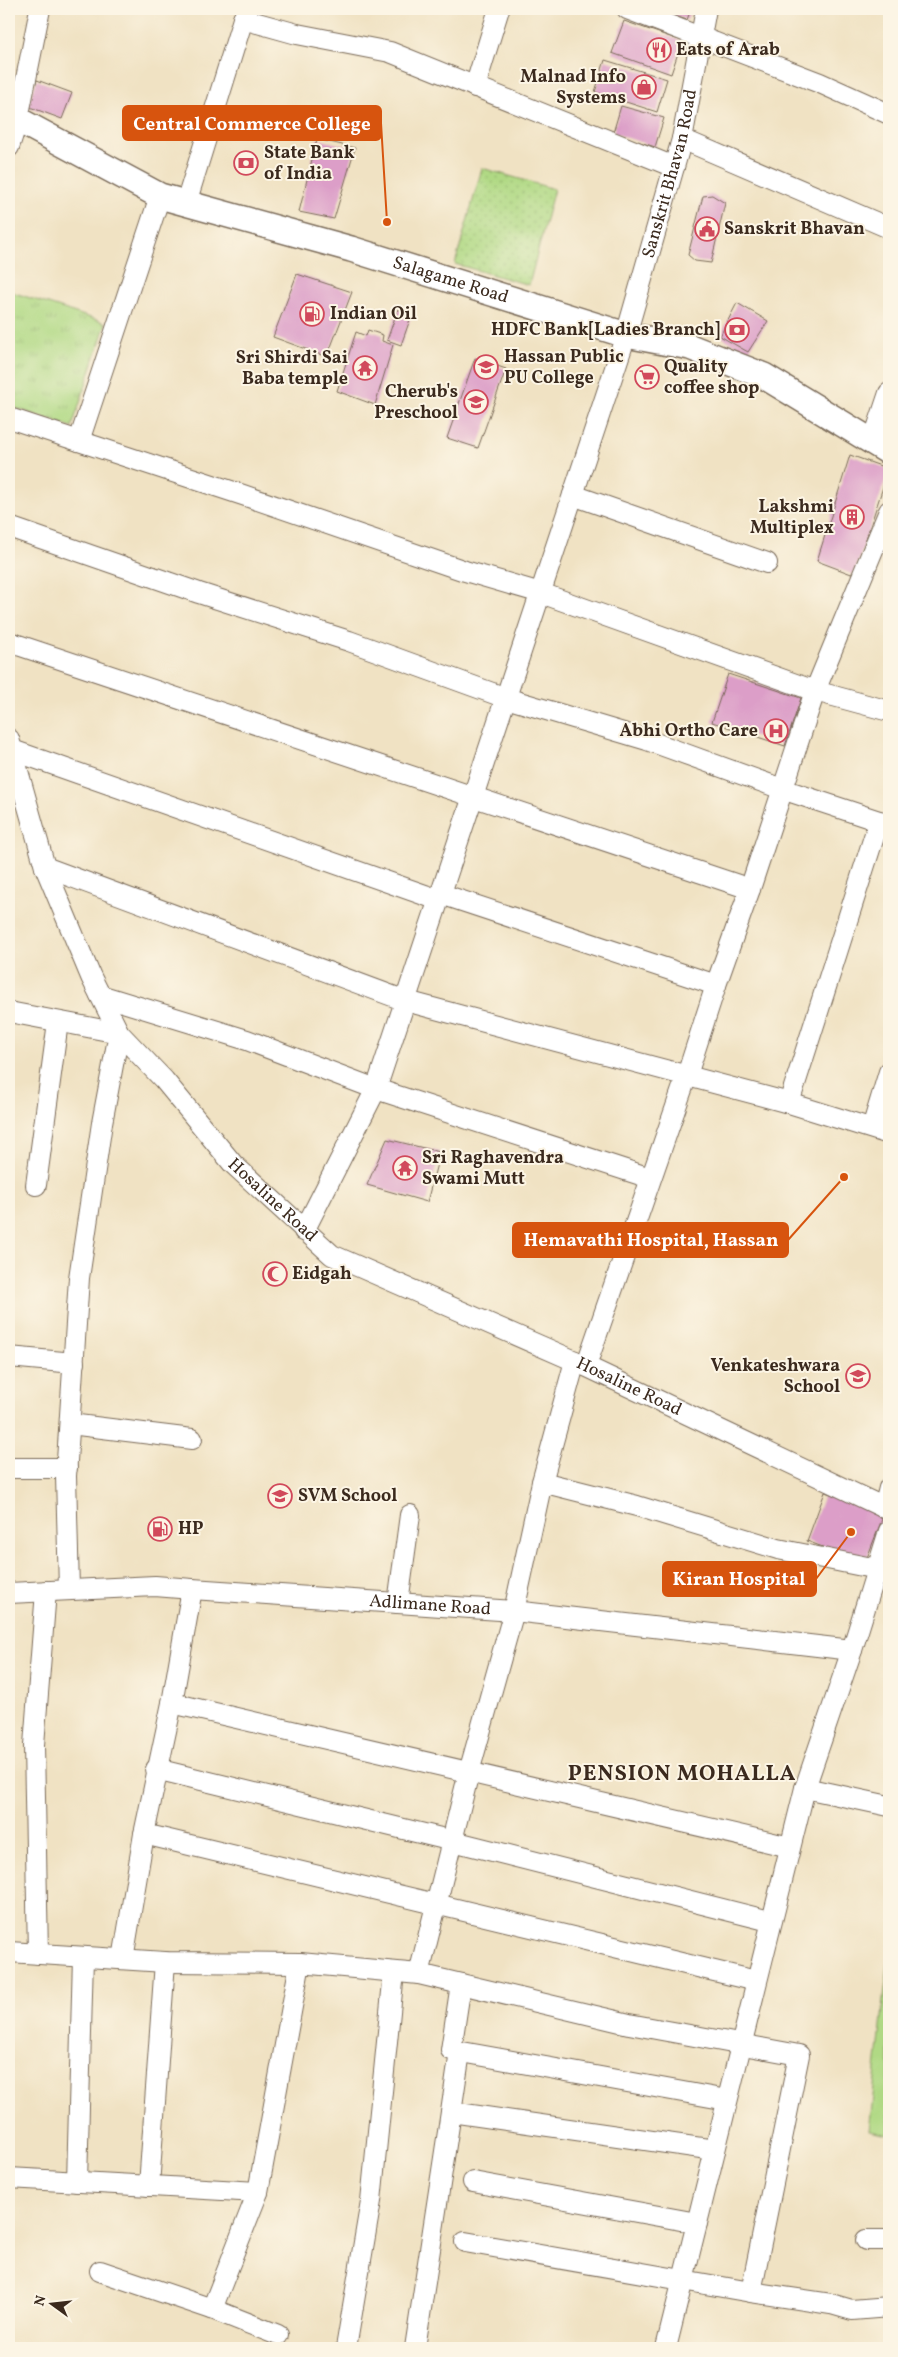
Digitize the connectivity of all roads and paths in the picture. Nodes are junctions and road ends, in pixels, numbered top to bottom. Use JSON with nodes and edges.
{"nodes":[{"id":1,"x":40,"y":9,"type":"edge"},
{"id":2,"x":499,"y":9,"type":"edge"},
{"id":3,"x":627,"y":9,"type":"edge"},
{"id":4,"x":706,"y":9,"type":"edge"},
{"id":5,"x":246,"y":14,"type":"edge"},
{"id":6,"x":700,"y":38,"type":"junction"},
{"id":7,"x":476,"y":87,"type":"junction"},
{"id":8,"x":889,"y":114,"type":"edge"},
{"id":9,"x":13,"y":117,"type":"edge"},
{"id":10,"x":682,"y":139,"type":"junction"},
{"id":11,"x":9,"y":147,"type":"edge"},
{"id":12,"x":674,"y":167,"type":"junction"},
{"id":13,"x":160,"y":196,"type":"junction"},
{"id":14,"x":186,"y":203,"type":"junction"},
{"id":15,"x":889,"y":228,"type":"edge"},
{"id":16,"x":626,"y":335,"type":"junction"},
{"id":17,"x":889,"y":394,"type":"edge"},
{"id":18,"x":9,"y":418,"type":"edge"},
{"id":19,"x":79,"y":441,"type":"junction"},
{"id":20,"x":881,"y":446,"type":"edge"},
{"id":21,"x":573,"y":495,"type":"junction"},
{"id":22,"x":889,"y":511,"type":"edge"},
{"id":23,"x":9,"y":527,"type":"edge"},
{"id":24,"x":767,"y":563,"type":"dead end"},
{"id":25,"x":541,"y":593,"type":"junction"},
{"id":26,"x":9,"y":642,"type":"edge"},
{"id":27,"x":815,"y":691,"type":"junction"},
{"id":28,"x":506,"y":698,"type":"junction"},
{"id":29,"x":889,"y":711,"type":"edge"},
{"id":30,"x":10,"y":744,"type":"edge"},
{"id":31,"x":782,"y":789,"type":"junction"},
{"id":32,"x":473,"y":798,"type":"junction"},
{"id":33,"x":884,"y":822,"type":"edge"},
{"id":34,"x":45,"y":867,"type":"junction"},
{"id":35,"x":750,"y":889,"type":"junction"},
{"id":36,"x":440,"y":897,"type":"junction"},
{"id":37,"x":716,"y":985,"type":"junction"},
{"id":38,"x":100,"y":995,"type":"junction"},
{"id":39,"x":406,"y":1001,"type":"junction"},
{"id":40,"x":9,"y":1012,"type":"edge"},
{"id":41,"x":58,"y":1022,"type":"junction"},
{"id":42,"x":119,"y":1033,"type":"junction"},
{"id":43,"x":889,"y":1072,"type":"edge"},
{"id":44,"x":687,"y":1075,"type":"junction"},
{"id":45,"x":376,"y":1089,"type":"junction"},
{"id":46,"x":789,"y":1103,"type":"junction"},
{"id":47,"x":880,"y":1131,"type":"edge"},
{"id":48,"x":650,"y":1178,"type":"junction"},
{"id":49,"x":36,"y":1186,"type":"dead end"},
{"id":50,"x":304,"y":1231,"type":"junction"},
{"id":51,"x":9,"y":1357,"type":"edge"},
{"id":52,"x":74,"y":1363,"type":"junction"},
{"id":53,"x":580,"y":1363,"type":"junction"},
{"id":54,"x":70,"y":1424,"type":"junction"},
{"id":55,"x":192,"y":1439,"type":"dead end"},
{"id":56,"x":9,"y":1468,"type":"edge"},
{"id":57,"x":67,"y":1468,"type":"junction"},
{"id":58,"x":542,"y":1482,"type":"junction"},
{"id":59,"x":889,"y":1488,"type":"edge"},
{"id":60,"x":887,"y":1509,"type":"edge"},
{"id":61,"x":410,"y":1515,"type":"dead end"},
{"id":62,"x":889,"y":1531,"type":"edge"},
{"id":63,"x":877,"y":1569,"type":"junction"},
{"id":64,"x":192,"y":1588,"type":"junction"},
{"id":65,"x":69,"y":1589,"type":"junction"},
{"id":66,"x":46,"y":1591,"type":"junction"},
{"id":67,"x":9,"y":1593,"type":"edge"},
{"id":68,"x":398,"y":1603,"type":"junction"},
{"id":69,"x":514,"y":1611,"type":"junction"},
{"id":70,"x":852,"y":1650,"type":"junction"},
{"id":71,"x":172,"y":1703,"type":"junction"},
{"id":72,"x":156,"y":1769,"type":"junction"},
{"id":73,"x":469,"y":1772,"type":"junction"},
{"id":74,"x":805,"y":1788,"type":"junction"},
{"id":75,"x":889,"y":1806,"type":"edge"},
{"id":76,"x":144,"y":1834,"type":"junction"},
{"id":77,"x":453,"y":1841,"type":"junction"},
{"id":78,"x":790,"y":1847,"type":"junction"},
{"id":79,"x":437,"y":1905,"type":"junction"},
{"id":80,"x":770,"y":1921,"type":"junction"},
{"id":81,"x":9,"y":1952,"type":"edge"},
{"id":82,"x":38,"y":1954,"type":"junction"},
{"id":83,"x":83,"y":1957,"type":"junction"},
{"id":84,"x":123,"y":1960,"type":"junction"},
{"id":85,"x":165,"y":1962,"type":"junction"},
{"id":86,"x":300,"y":1964,"type":"junction"},
{"id":87,"x":394,"y":1972,"type":"junction"},
{"id":88,"x":419,"y":1974,"type":"junction"},
{"id":89,"x":756,"y":1981,"type":"junction"},
{"id":90,"x":461,"y":1984,"type":"junction"},
{"id":91,"x":740,"y":2046,"type":"junction"},
{"id":92,"x":460,"y":2052,"type":"junction"},
{"id":93,"x":727,"y":2100,"type":"junction"},
{"id":94,"x":451,"y":2112,"type":"junction"},
{"id":95,"x":714,"y":2150,"type":"junction"},
{"id":96,"x":9,"y":2178,"type":"edge"},
{"id":97,"x":77,"y":2182,"type":"junction"},
{"id":98,"x":473,"y":2182,"type":"dead end"},
{"id":99,"x":149,"y":2186,"type":"junction"},
{"id":100,"x":258,"y":2192,"type":"junction"},
{"id":101,"x":697,"y":2223,"type":"junction"},
{"id":102,"x":866,"y":2240,"type":"dead end"},
{"id":103,"x":889,"y":2240,"type":"edge"},
{"id":104,"x":465,"y":2242,"type":"dead end"},
{"id":105,"x":100,"y":2271,"type":"dead end"},
{"id":106,"x":683,"y":2281,"type":"junction"},
{"id":107,"x":751,"y":2292,"type":"junction"},
{"id":108,"x":889,"y":2307,"type":"edge"},
{"id":109,"x":212,"y":2309,"type":"junction"},
{"id":110,"x":278,"y":2335,"type":"dead end"},
{"id":111,"x":346,"y":2348,"type":"edge"},
{"id":112,"x":416,"y":2348,"type":"edge"},
{"id":113,"x":666,"y":2348,"type":"edge"}],
"edges":[{"from":1,"to":9,"type":"street"},
{"from":2,"to":7,"type":"street"},
{"from":3,"to":6,"type":"street"},
{"from":4,"to":6,"type":"street","name":"Sanskrit Bhavan Road"},
{"from":5,"to":7,"type":"street"},
{"from":5,"to":14,"type":"street"},
{"from":6,"to":8,"type":"street"},
{"from":6,"to":10,"type":"street","name":"Sanskrit Bhavan Road"},
{"from":7,"to":12,"type":"street"},
{"from":9,"to":11,"type":"street"},
{"from":9,"to":13,"type":"main road","name":"Salagame Road"},
{"from":10,"to":12,"type":"street","name":"Sanskrit Bhavan Road"},
{"from":10,"to":15,"type":"street"},
{"from":12,"to":16,"type":"street","name":"Sanskrit Bhavan Road"},
{"from":13,"to":14,"type":"main road","name":"Salagame Road"},
{"from":13,"to":19,"type":"street"},
{"from":14,"to":16,"type":"main road","name":"Salagame Road"},
{"from":16,"to":20,"type":"main road","name":"Salagame Road"},
{"from":16,"to":21,"type":"street","name":"Sanskrit Bhavan Road"},
{"from":17,"to":20,"type":"street"},
{"from":18,"to":19,"type":"street"},
{"from":19,"to":25,"type":"street"},
{"from":21,"to":24,"type":"street"},
{"from":21,"to":25,"type":"street","name":"Sanskrit Bhavan Road"},
{"from":22,"to":27,"type":"street"},
{"from":23,"to":28,"type":"street"},
{"from":25,"to":27,"type":"street"},
{"from":25,"to":28,"type":"street","name":"Sanskrit Bhavan Road"},
{"from":26,"to":32,"type":"street"},
{"from":27,"to":29,"type":"street"},
{"from":27,"to":31,"type":"street"},
{"from":28,"to":31,"type":"street"},
{"from":28,"to":32,"type":"street","name":"Sanskrit Bhavan Road"},
{"from":30,"to":34,"type":"street","name":"Hosaline Road"},
{"from":30,"to":36,"type":"street"},
{"from":31,"to":33,"type":"street"},
{"from":31,"to":35,"type":"street"},
{"from":32,"to":35,"type":"street"},
{"from":32,"to":36,"type":"street","name":"Sanskrit Bhavan Road"},
{"from":33,"to":46,"type":"street"},
{"from":34,"to":38,"type":"street","name":"Hosaline Road"},
{"from":34,"to":39,"type":"street"},
{"from":35,"to":37,"type":"street"},
{"from":36,"to":37,"type":"street"},
{"from":36,"to":39,"type":"street","name":"Sanskrit Bhavan Road"},
{"from":37,"to":44,"type":"street"},
{"from":38,"to":42,"type":"street","name":"Hosaline Road"},
{"from":38,"to":45,"type":"street"},
{"from":39,"to":44,"type":"street"},
{"from":39,"to":45,"type":"street","name":"Sanskrit Bhavan Road"},
{"from":40,"to":41,"type":"street"},
{"from":41,"to":42,"type":"street"},
{"from":41,"to":49,"type":"street"},
{"from":42,"to":50,"type":"street","name":"Hosaline Road"},
{"from":42,"to":52,"type":"street"},
{"from":43,"to":47,"type":"street"},
{"from":44,"to":46,"type":"street"},
{"from":44,"to":48,"type":"street"},
{"from":45,"to":48,"type":"street"},
{"from":45,"to":50,"type":"street","name":"Sanskrit Bhavan Road"},
{"from":46,"to":47,"type":"street"},
{"from":48,"to":53,"type":"street"},
{"from":50,"to":53,"type":"street","name":"Hosaline Road"},
{"from":51,"to":52,"type":"street"},
{"from":52,"to":54,"type":"street"},
{"from":53,"to":58,"type":"street"},
{"from":53,"to":60,"type":"street","name":"Hosaline Road"},
{"from":54,"to":55,"type":"street"},
{"from":54,"to":57,"type":"street"},
{"from":56,"to":57,"type":"street"},
{"from":57,"to":65,"type":"street"},
{"from":58,"to":63,"type":"street"},
{"from":58,"to":69,"type":"street"},
{"from":59,"to":60,"type":"street"},
{"from":61,"to":68,"type":"street"},
{"from":62,"to":63,"type":"street"},
{"from":63,"to":70,"type":"street"},
{"from":64,"to":65,"type":"street","name":"Adlimane Road"},
{"from":64,"to":68,"type":"street","name":"Adlimane Road"},
{"from":64,"to":71,"type":"street"},
{"from":65,"to":66,"type":"street","name":"Adlimane Road"},
{"from":66,"to":67,"type":"street","name":"Adlimane Road"},
{"from":66,"to":82,"type":"street"},
{"from":68,"to":69,"type":"street","name":"Adlimane Road"},
{"from":69,"to":70,"type":"street","name":"Adlimane Road"},
{"from":69,"to":73,"type":"street"},
{"from":70,"to":74,"type":"street"},
{"from":71,"to":72,"type":"street"},
{"from":71,"to":73,"type":"street"},
{"from":72,"to":76,"type":"street"},
{"from":72,"to":77,"type":"street"},
{"from":73,"to":77,"type":"street"},
{"from":73,"to":78,"type":"street"},
{"from":74,"to":75,"type":"street"},
{"from":74,"to":78,"type":"street"},
{"from":76,"to":79,"type":"street"},
{"from":76,"to":84,"type":"street"},
{"from":77,"to":79,"type":"street"},
{"from":77,"to":80,"type":"street"},
{"from":78,"to":80,"type":"street"},
{"from":79,"to":88,"type":"street"},
{"from":79,"to":89,"type":"street"},
{"from":80,"to":89,"type":"street"},
{"from":81,"to":82,"type":"street"},
{"from":82,"to":83,"type":"street"},
{"from":83,"to":84,"type":"street"},
{"from":83,"to":97,"type":"street"},
{"from":84,"to":85,"type":"street"},
{"from":85,"to":86,"type":"street"},
{"from":85,"to":99,"type":"street"},
{"from":86,"to":87,"type":"street"},
{"from":86,"to":100,"type":"street"},
{"from":87,"to":88,"type":"street"},
{"from":87,"to":111,"type":"street"},
{"from":88,"to":90,"type":"street"},
{"from":89,"to":91,"type":"street"},
{"from":90,"to":91,"type":"street"},
{"from":90,"to":92,"type":"street"},
{"from":91,"to":93,"type":"street"},
{"from":91,"to":107,"type":"street"},
{"from":92,"to":93,"type":"street"},
{"from":92,"to":94,"type":"street"},
{"from":93,"to":95,"type":"street"},
{"from":94,"to":95,"type":"street"},
{"from":94,"to":112,"type":"street"},
{"from":95,"to":101,"type":"street"},
{"from":96,"to":97,"type":"street"},
{"from":97,"to":99,"type":"street"},
{"from":98,"to":101,"type":"street"},
{"from":99,"to":100,"type":"street"},
{"from":100,"to":109,"type":"street"},
{"from":101,"to":106,"type":"street"},
{"from":102,"to":103,"type":"street"},
{"from":104,"to":106,"type":"street"},
{"from":105,"to":109,"type":"street"},
{"from":106,"to":107,"type":"street"},
{"from":106,"to":113,"type":"street"},
{"from":107,"to":108,"type":"street"},
{"from":109,"to":110,"type":"street"}]}
